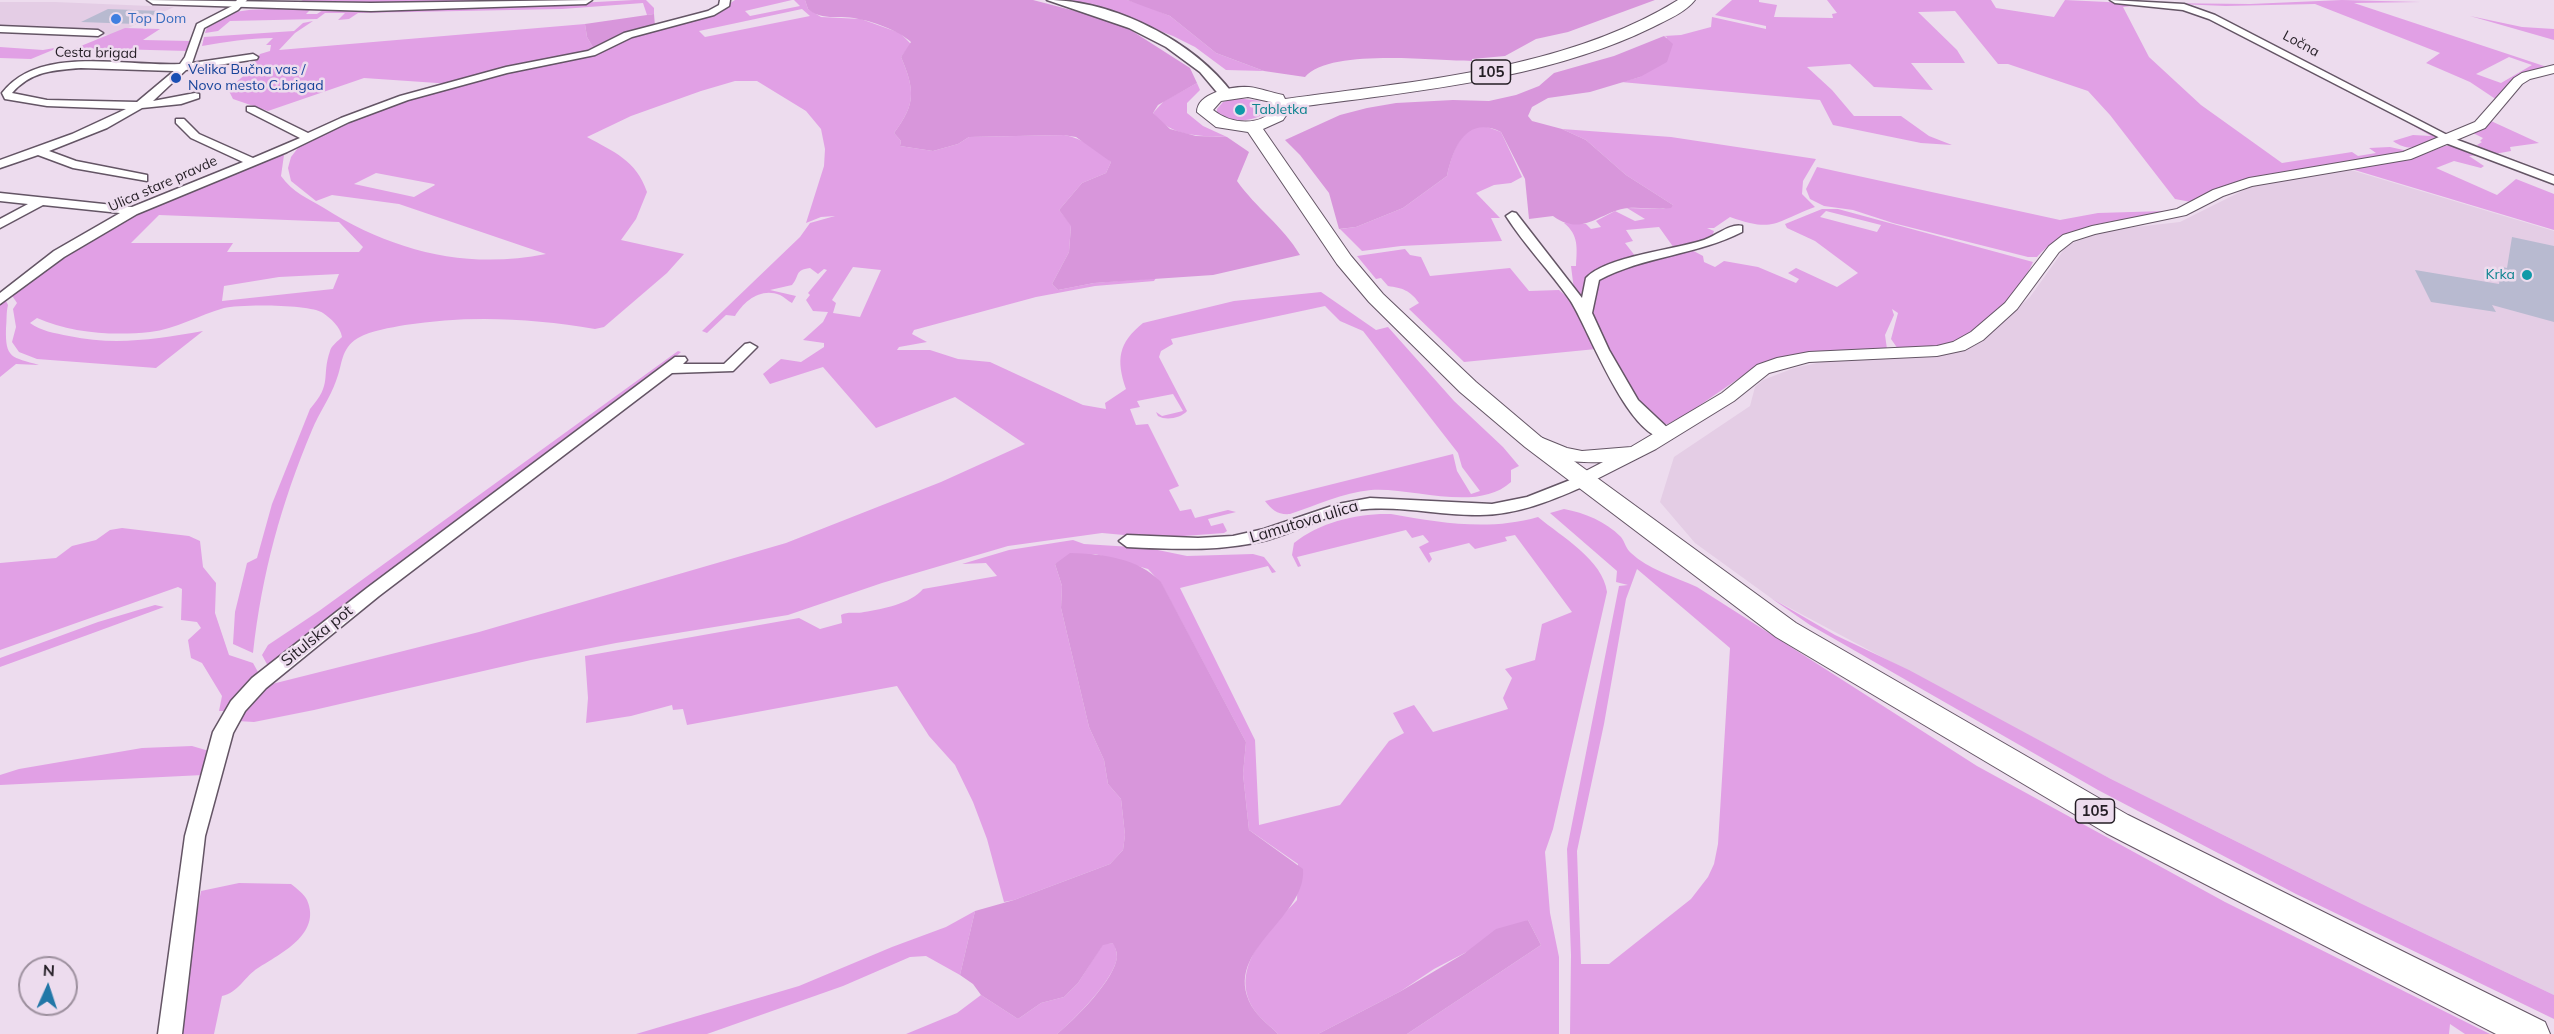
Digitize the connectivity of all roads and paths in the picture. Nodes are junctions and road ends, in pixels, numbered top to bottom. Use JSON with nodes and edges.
{"nodes":[{"id":1,"x":153,"y":0,"type":"edge"},
{"id":2,"x":586,"y":0,"type":"edge"},
{"id":3,"x":725,"y":0,"type":"edge"},
{"id":4,"x":1053,"y":0,"type":"edge"},
{"id":5,"x":1688,"y":0,"type":"edge"},
{"id":6,"x":2115,"y":0,"type":"edge"},
{"id":7,"x":2128,"y":0,"type":"edge"},
{"id":8,"x":241,"y":2,"type":"edge"},
{"id":9,"x":0,"y":29,"type":"edge"},
{"id":10,"x":98,"y":33,"type":"dead end"},
{"id":11,"x":253,"y":57,"type":"dead end"},
{"id":12,"x":182,"y":67,"type":"junction"},
{"id":13,"x":2554,"y":69,"type":"edge"},
{"id":14,"x":1226,"y":94,"type":"junction"},
{"id":15,"x":195,"y":96,"type":"dead end"},
{"id":16,"x":1282,"y":104,"type":"junction"},
{"id":17,"x":136,"y":106,"type":"junction"},
{"id":18,"x":251,"y":109,"type":"dead end"},
{"id":19,"x":180,"y":121,"type":"dead end"},
{"id":20,"x":1252,"y":125,"type":"junction"},
{"id":21,"x":309,"y":138,"type":"junction"},
{"id":22,"x":2449,"y":139,"type":"junction"},
{"id":23,"x":37,"y":150,"type":"junction"},
{"id":24,"x":253,"y":162,"type":"junction"},
{"id":25,"x":0,"y":164,"type":"edge"},
{"id":26,"x":143,"y":178,"type":"dead end"},
{"id":27,"x":2554,"y":180,"type":"edge"},
{"id":28,"x":0,"y":197,"type":"edge"},
{"id":29,"x":38,"y":202,"type":"junction"},
{"id":30,"x":133,"y":211,"type":"junction"},
{"id":31,"x":1512,"y":216,"type":"dead end"},
{"id":32,"x":0,"y":224,"type":"edge"},
{"id":33,"x":1738,"y":229,"type":"dead end"},
{"id":34,"x":0,"y":300,"type":"edge"},
{"id":35,"x":1586,"y":312,"type":"junction"},
{"id":36,"x":750,"y":347,"type":"dead end"},
{"id":37,"x":1500,"y":414,"type":"junction"},
{"id":38,"x":1667,"y":435,"type":"junction"},
{"id":39,"x":1650,"y":445,"type":"junction"},
{"id":40,"x":1583,"y":480,"type":"junction"},
{"id":41,"x":1127,"y":541,"type":"dead end"},
{"id":42,"x":170,"y":1034,"type":"edge"},
{"id":43,"x":2532,"y":1034,"type":"edge"}],
"edges":[{"from":1,"to":8,"type":"main road"},
{"from":2,"to":8,"type":"main road"},
{"from":3,"to":21,"type":"street","name":"Ulica stare pravde"},
{"from":4,"to":14,"type":"main road"},
{"from":5,"to":16,"type":"main road","number":"105"},
{"from":6,"to":7,"type":"street","name":"Ločna"},
{"from":7,"to":22,"type":"street","name":"Ločna"},
{"from":8,"to":12,"type":"street","name":"Cesta brigad"},
{"from":9,"to":10,"type":"street"},
{"from":11,"to":12,"type":"street","name":"Cesta brigad"},
{"from":12,"to":17,"type":"street","name":"Cesta brigad"},
{"from":12,"to":17,"type":"street","name":"Cesta brigad"},
{"from":13,"to":22,"type":"street"},
{"from":14,"to":16,"type":"main road"},
{"from":14,"to":20,"type":"main road"},
{"from":15,"to":17,"type":"street","name":"Cesta brigad"},
{"from":16,"to":20,"type":"main road"},
{"from":17,"to":23,"type":"street","name":"Cesta brigad"},
{"from":18,"to":21,"type":"street"},
{"from":19,"to":24,"type":"street","name":"Ulica stare pravde"},
{"from":20,"to":37,"type":"main road","number":"105"},
{"from":21,"to":24,"type":"street","name":"Ulica stare pravde"},
{"from":22,"to":27,"type":"street","name":"Ločna"},
{"from":22,"to":38,"type":"street"},
{"from":23,"to":25,"type":"street","name":"Cesta brigad"},
{"from":23,"to":26,"type":"street"},
{"from":24,"to":30,"type":"street","name":"Ulica stare pravde"},
{"from":28,"to":29,"type":"street"},
{"from":29,"to":30,"type":"street"},
{"from":29,"to":32,"type":"street"},
{"from":30,"to":34,"type":"street","name":"Ulica stare pravde"},
{"from":31,"to":35,"type":"street"},
{"from":33,"to":35,"type":"street"},
{"from":35,"to":38,"type":"street"},
{"from":36,"to":42,"type":"street","name":"Situlska pot"},
{"from":37,"to":39,"type":"street"},
{"from":37,"to":40,"type":"main road","number":"105"},
{"from":38,"to":39,"type":"street"},
{"from":39,"to":40,"type":"street"},
{"from":40,"to":41,"type":"street","name":"Lamutova ulica"},
{"from":40,"to":43,"type":"main road","number":"105"}]}
